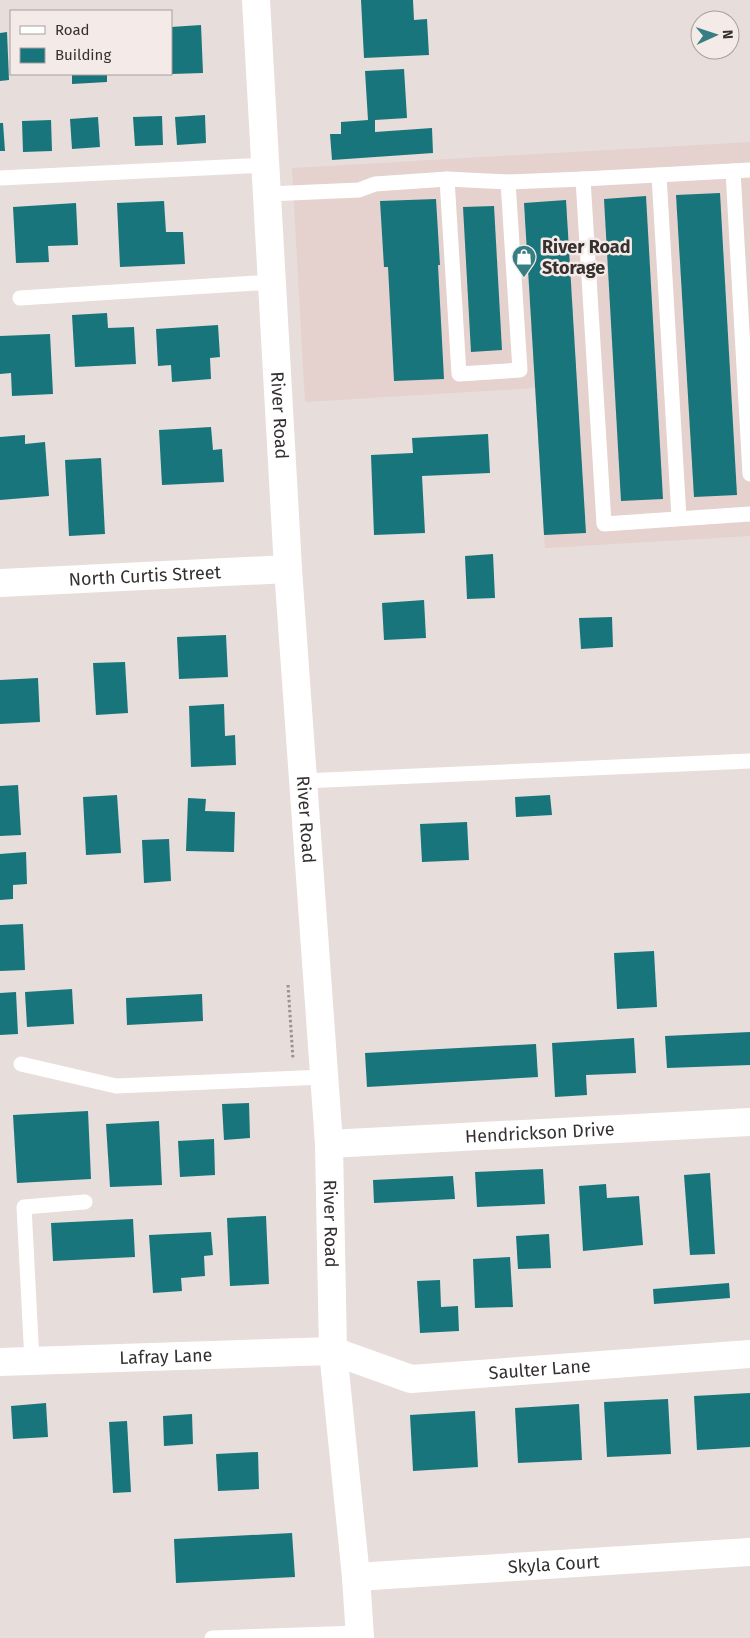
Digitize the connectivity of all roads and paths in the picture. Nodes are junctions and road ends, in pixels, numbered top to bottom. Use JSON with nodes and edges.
{"nodes":[{"id":1,"x":256,"y":0,"type":"edge"},
{"id":2,"x":265,"y":165,"type":"junction"},
{"id":3,"x":750,"y":170,"type":"edge"},
{"id":4,"x":732,"y":171,"type":"junction"},
{"id":5,"x":659,"y":175,"type":"junction"},
{"id":6,"x":0,"y":178,"type":"edge"},
{"id":7,"x":447,"y":179,"type":"junction"},
{"id":8,"x":583,"y":179,"type":"junction"},
{"id":9,"x":508,"y":182,"type":"junction"},
{"id":10,"x":268,"y":194,"type":"junction"},
{"id":11,"x":272,"y":282,"type":"junction"},
{"id":12,"x":20,"y":298,"type":"dead end"},
{"id":13,"x":750,"y":474,"type":"edge"},
{"id":14,"x":750,"y":514,"type":"edge"},
{"id":15,"x":679,"y":518,"type":"junction"},
{"id":16,"x":288,"y":569,"type":"junction"},
{"id":17,"x":0,"y":583,"type":"edge"},
{"id":18,"x":750,"y":761,"type":"edge"},
{"id":19,"x":303,"y":781,"type":"junction"},
{"id":20,"x":21,"y":1064,"type":"dead end"},
{"id":21,"x":324,"y":1077,"type":"junction"},
{"id":22,"x":750,"y":1122,"type":"edge"},
{"id":23,"x":329,"y":1144,"type":"junction"},
{"id":24,"x":85,"y":1202,"type":"dead end"},
{"id":25,"x":333,"y":1351,"type":"junction"},
{"id":26,"x":750,"y":1354,"type":"edge"},
{"id":27,"x":32,"y":1361,"type":"junction"},
{"id":28,"x":0,"y":1362,"type":"edge"},
{"id":29,"x":750,"y":1552,"type":"edge"},
{"id":30,"x":356,"y":1577,"type":"junction"},
{"id":31,"x":359,"y":1635,"type":"edge"},
{"id":32,"x":212,"y":1638,"type":"edge"}],
"edges":[{"from":1,"to":2,"type":"street","name":"River Road"},
{"from":2,"to":6,"type":"lane"},
{"from":2,"to":10,"type":"street","name":"River Road"},
{"from":3,"to":4,"type":"lane"},
{"from":4,"to":5,"type":"lane"},
{"from":4,"to":13,"type":"lane"},
{"from":5,"to":8,"type":"lane"},
{"from":5,"to":15,"type":"lane"},
{"from":7,"to":9,"type":"lane"},
{"from":7,"to":9,"type":"lane"},
{"from":7,"to":10,"type":"lane"},
{"from":8,"to":9,"type":"lane"},
{"from":8,"to":15,"type":"lane"},
{"from":10,"to":11,"type":"street","name":"River Road"},
{"from":11,"to":12,"type":"lane"},
{"from":11,"to":16,"type":"street","name":"River Road"},
{"from":14,"to":15,"type":"lane"},
{"from":16,"to":17,"type":"street","name":"North Curtis Street"},
{"from":16,"to":19,"type":"street","name":"River Road"},
{"from":18,"to":19,"type":"lane"},
{"from":19,"to":21,"type":"street","name":"River Road"},
{"from":20,"to":21,"type":"lane"},
{"from":21,"to":23,"type":"street","name":"River Road"},
{"from":22,"to":23,"type":"street","name":"Hendrickson Drive"},
{"from":23,"to":25,"type":"street","name":"River Road"},
{"from":24,"to":27,"type":"lane"},
{"from":25,"to":26,"type":"street","name":"Saulter Lane"},
{"from":25,"to":27,"type":"street","name":"Lafray Lane"},
{"from":25,"to":30,"type":"street","name":"River Road"},
{"from":27,"to":28,"type":"street","name":"Lafray Lane"},
{"from":29,"to":30,"type":"street","name":"Skyla Court"},
{"from":30,"to":31,"type":"street","name":"River Road"},
{"from":31,"to":32,"type":"lane"}]}
